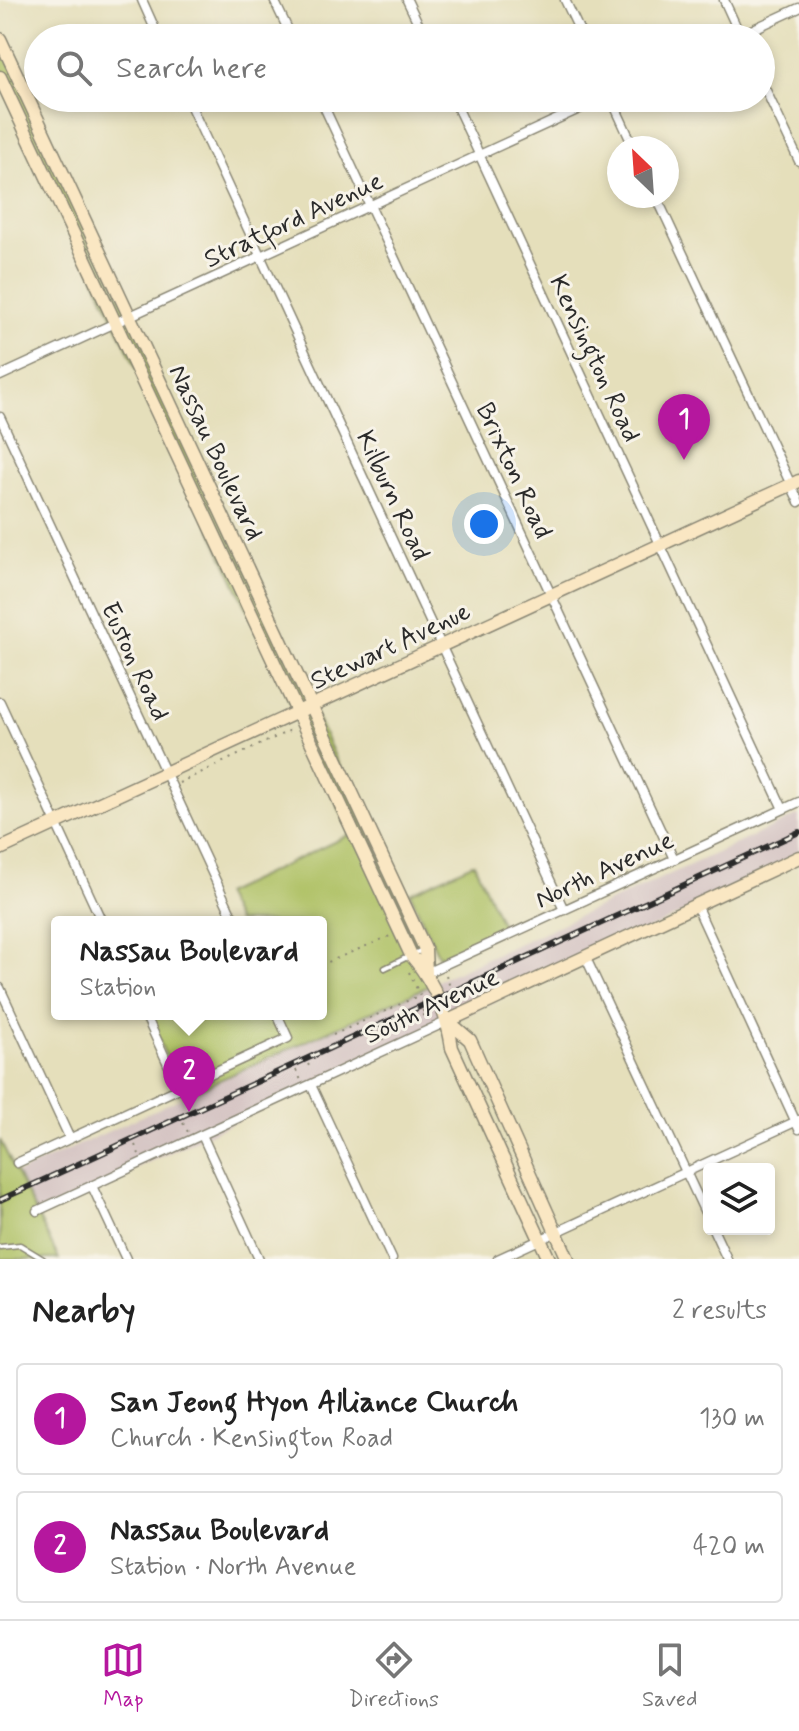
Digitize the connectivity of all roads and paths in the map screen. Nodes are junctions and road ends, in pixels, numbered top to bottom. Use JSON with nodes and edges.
{"nodes":[{"id":1,"x":142,"y":0,"type":"edge"},
{"id":2,"x":274,"y":0,"type":"edge"},
{"id":3,"x":407,"y":0,"type":"edge"},
{"id":4,"x":565,"y":0,"type":"edge"},
{"id":5,"x":724,"y":0,"type":"edge"},
{"id":6,"x":799,"y":8,"type":"edge"},
{"id":7,"x":153,"y":24,"type":"edge"},
{"id":8,"x":285,"y":24,"type":"edge"},
{"id":9,"x":418,"y":24,"type":"edge"},
{"id":10,"x":576,"y":24,"type":"edge"},
{"id":11,"x":734,"y":24,"type":"edge"},
{"id":12,"x":766,"y":24,"type":"edge"},
{"id":13,"x":0,"y":39,"type":"edge"},
{"id":14,"x":0,"y":77,"type":"edge"},
{"id":15,"x":24,"y":91,"type":"edge"},
{"id":16,"x":775,"y":110,"type":"edge"},
{"id":17,"x":34,"y":112,"type":"edge"},
{"id":18,"x":193,"y":112,"type":"edge"},
{"id":19,"x":326,"y":112,"type":"edge"},
{"id":20,"x":459,"y":112,"type":"edge"},
{"id":21,"x":573,"y":112,"type":"edge"},
{"id":22,"x":617,"y":112,"type":"edge"},
{"id":23,"x":628,"y":136,"type":"edge"},
{"id":24,"x":479,"y":155,"type":"junction"},
{"id":25,"x":799,"y":161,"type":"edge"},
{"id":26,"x":370,"y":206,"type":"junction"},
{"id":27,"x":662,"y":208,"type":"edge"},
{"id":28,"x":260,"y":256,"type":"junction"},
{"id":29,"x":129,"y":317,"type":"junction"},
{"id":30,"x":115,"y":323,"type":"junction"},
{"id":31,"x":0,"y":376,"type":"edge"},
{"id":32,"x":0,"y":417,"type":"edge"},
{"id":33,"x":795,"y":483,"type":"edge"},
{"id":34,"x":799,"y":502,"type":"edge"},
{"id":35,"x":661,"y":545,"type":"junction"},
{"id":36,"x":551,"y":595,"type":"junction"},
{"id":37,"x":442,"y":646,"type":"junction"},
{"id":38,"x":0,"y":702,"type":"edge"},
{"id":39,"x":311,"y":706,"type":"junction"},
{"id":40,"x":298,"y":712,"type":"junction"},
{"id":41,"x":294,"y":729,"type":"dead end"},
{"id":42,"x":166,"y":773,"type":"junction"},
{"id":43,"x":178,"y":783,"type":"dead end"},
{"id":44,"x":799,"y":802,"type":"edge"},
{"id":45,"x":783,"y":809,"type":"junction"},
{"id":46,"x":56,"y":823,"type":"junction"},
{"id":47,"x":0,"y":849,"type":"edge"},
{"id":48,"x":799,"y":857,"type":"edge"},
{"id":49,"x":674,"y":859,"type":"junction"},
{"id":50,"x":696,"y":905,"type":"junction"},
{"id":51,"x":564,"y":910,"type":"junction"},
{"id":52,"x":99,"y":916,"type":"edge"},
{"id":53,"x":232,"y":916,"type":"edge"},
{"id":54,"x":394,"y":944,"type":"dead end"},
{"id":55,"x":425,"y":949,"type":"junction"},
{"id":56,"x":585,"y":956,"type":"junction"},
{"id":57,"x":408,"y":960,"type":"junction"},
{"id":58,"x":327,"y":962,"type":"edge"},
{"id":59,"x":385,"y":968,"type":"dead end"},
{"id":60,"x":447,"y":970,"type":"dead end"},
{"id":61,"x":426,"y":973,"type":"junction"},
{"id":62,"x":0,"y":988,"type":"edge"},
{"id":63,"x":420,"y":995,"type":"junction"},
{"id":64,"x":462,"y":1001,"type":"dead end"},
{"id":65,"x":427,"y":1011,"type":"junction"},
{"id":66,"x":415,"y":1015,"type":"dead end"},
{"id":67,"x":148,"y":1020,"type":"edge"},
{"id":68,"x":281,"y":1020,"type":"edge"},
{"id":69,"x":448,"y":1021,"type":"junction"},
{"id":70,"x":430,"y":1022,"type":"dead end"},
{"id":71,"x":394,"y":1024,"type":"dead end"},
{"id":72,"x":379,"y":1031,"type":"dead end"},
{"id":73,"x":333,"y":1035,"type":"dead end"},
{"id":74,"x":384,"y":1041,"type":"dead end"},
{"id":75,"x":308,"y":1064,"type":"dead end"},
{"id":76,"x":296,"y":1070,"type":"dead end"},
{"id":77,"x":302,"y":1081,"type":"dead end"},
{"id":78,"x":313,"y":1081,"type":"junction"},
{"id":79,"x":179,"y":1088,"type":"junction"},
{"id":80,"x":798,"y":1124,"type":"edge"},
{"id":81,"x":202,"y":1135,"type":"junction"},
{"id":82,"x":70,"y":1139,"type":"junction"},
{"id":83,"x":17,"y":1163,"type":"dead end"},
{"id":84,"x":686,"y":1172,"type":"junction"},
{"id":85,"x":92,"y":1186,"type":"junction"},
{"id":86,"x":703,"y":1208,"type":"edge"},
{"id":87,"x":37,"y":1211,"type":"dead end"},
{"id":88,"x":556,"y":1232,"type":"junction"},
{"id":89,"x":716,"y":1235,"type":"edge"},
{"id":90,"x":540,"y":1240,"type":"junction"},
{"id":91,"x":0,"y":1247,"type":"edge"},
{"id":92,"x":43,"y":1259,"type":"edge"},
{"id":93,"x":126,"y":1259,"type":"edge"},
{"id":94,"x":259,"y":1259,"type":"edge"},
{"id":95,"x":392,"y":1259,"type":"edge"},
{"id":96,"x":498,"y":1259,"type":"edge"},
{"id":97,"x":549,"y":1259,"type":"edge"},
{"id":98,"x":568,"y":1259,"type":"edge"},
{"id":99,"x":727,"y":1259,"type":"edge"}],
"edges":[{"from":1,"to":7,"type":"street"},
{"from":2,"to":8,"type":"street"},
{"from":3,"to":9,"type":"street"},
{"from":4,"to":10,"type":"street"},
{"from":5,"to":11,"type":"street"},
{"from":6,"to":12,"type":"street"},
{"from":13,"to":15,"type":"main road","name":"Nassau Boulevard"},
{"from":14,"to":30,"type":"main road","name":"Nassau Boulevard"},
{"from":16,"to":25,"type":"street"},
{"from":17,"to":29,"type":"main road","name":"Nassau Boulevard"},
{"from":18,"to":28,"type":"street","name":"Kilburn Road"},
{"from":19,"to":26,"type":"street","name":"Brixton Road"},
{"from":20,"to":24,"type":"street","name":"Kensington Road"},
{"from":21,"to":24,"type":"street","name":"Stratford Avenue"},
{"from":22,"to":23,"type":"street"},
{"from":24,"to":26,"type":"street","name":"Stratford Avenue"},
{"from":24,"to":35,"type":"street","name":"Kensington Road"},
{"from":26,"to":28,"type":"street","name":"Stratford Avenue"},
{"from":26,"to":36,"type":"street","name":"Brixton Road"},
{"from":27,"to":33,"type":"street"},
{"from":28,"to":29,"type":"street","name":"Stratford Avenue"},
{"from":28,"to":37,"type":"street","name":"Kilburn Road"},
{"from":29,"to":30,"type":"street","name":"Stratford Avenue"},
{"from":29,"to":39,"type":"main road","name":"Nassau Boulevard"},
{"from":30,"to":31,"type":"street","name":"Stratford Avenue"},
{"from":30,"to":40,"type":"main road","name":"Nassau Boulevard"},
{"from":32,"to":42,"type":"street","name":"Euston Road"},
{"from":33,"to":34,"type":"street"},
{"from":33,"to":35,"type":"main road","name":"Stewart Avenue"},
{"from":35,"to":36,"type":"main road","name":"Stewart Avenue"},
{"from":35,"to":45,"type":"street","name":"Kensington Road"},
{"from":36,"to":37,"type":"main road","name":"Stewart Avenue"},
{"from":36,"to":49,"type":"street","name":"Brixton Road"},
{"from":37,"to":39,"type":"main road","name":"Stewart Avenue"},
{"from":37,"to":51,"type":"street","name":"Kilburn Road"},
{"from":38,"to":46,"type":"street"},
{"from":39,"to":40,"type":"main road","name":"Stewart Avenue"},
{"from":39,"to":55,"type":"main road","name":"Nassau Boulevard"},
{"from":40,"to":42,"type":"main road","name":"Stewart Avenue"},
{"from":40,"to":57,"type":"main road","name":"Nassau Boulevard"},
{"from":41,"to":43,"type":"path"},
{"from":42,"to":46,"type":"main road","name":"Stewart Avenue"},
{"from":42,"to":53,"type":"street","name":"Euston Road"},
{"from":44,"to":45,"type":"street","name":"North Avenue"},
{"from":45,"to":49,"type":"street","name":"North Avenue"},
{"from":46,"to":47,"type":"main road","name":"Stewart Avenue"},
{"from":46,"to":52,"type":"street"},
{"from":48,"to":50,"type":"main road","name":"South Avenue"},
{"from":49,"to":51,"type":"street","name":"North Avenue"},
{"from":50,"to":56,"type":"main road","name":"South Avenue"},
{"from":50,"to":80,"type":"street"},
{"from":51,"to":61,"type":"street","name":"North Avenue"},
{"from":54,"to":58,"type":"path"},
{"from":55,"to":57,"type":"lane"},
{"from":55,"to":61,"type":"main road","name":"Nassau Boulevard"},
{"from":56,"to":69,"type":"main road","name":"South Avenue"},
{"from":56,"to":84,"type":"street"},
{"from":57,"to":59,"type":"lane"},
{"from":57,"to":61,"type":"main road","name":"Nassau Boulevard"},
{"from":57,"to":63,"type":"path"},
{"from":60,"to":64,"type":"path"},
{"from":61,"to":69,"type":"main road","name":"Nassau Boulevard"},
{"from":62,"to":82,"type":"street"},
{"from":63,"to":65,"type":"path"},
{"from":63,"to":73,"type":"path"},
{"from":65,"to":66,"type":"path"},
{"from":65,"to":70,"type":"path"},
{"from":65,"to":71,"type":"path"},
{"from":67,"to":79,"type":"street"},
{"from":68,"to":79,"type":"street"},
{"from":69,"to":78,"type":"street","name":"South Avenue"},
{"from":69,"to":88,"type":"main road","name":"Nassau Boulevard"},
{"from":69,"to":90,"type":"main road","name":"Nassau Boulevard"},
{"from":72,"to":74,"type":"path"},
{"from":75,"to":78,"type":"path"},
{"from":76,"to":77,"type":"path"},
{"from":78,"to":81,"type":"street","name":"South Avenue"},
{"from":78,"to":95,"type":"street"},
{"from":79,"to":82,"type":"street"},
{"from":80,"to":84,"type":"street"},
{"from":81,"to":85,"type":"street","name":"South Avenue"},
{"from":81,"to":94,"type":"street"},
{"from":82,"to":83,"type":"street"},
{"from":84,"to":86,"type":"street"},
{"from":84,"to":88,"type":"street"},
{"from":85,"to":87,"type":"street","name":"South Avenue"},
{"from":85,"to":93,"type":"street"},
{"from":88,"to":90,"type":"street"},
{"from":88,"to":98,"type":"main road","name":"Nassau Boulevard"},
{"from":89,"to":99,"type":"street"},
{"from":90,"to":96,"type":"street"},
{"from":90,"to":97,"type":"main road","name":"Nassau Boulevard"},
{"from":91,"to":92,"type":"lane"}]}
